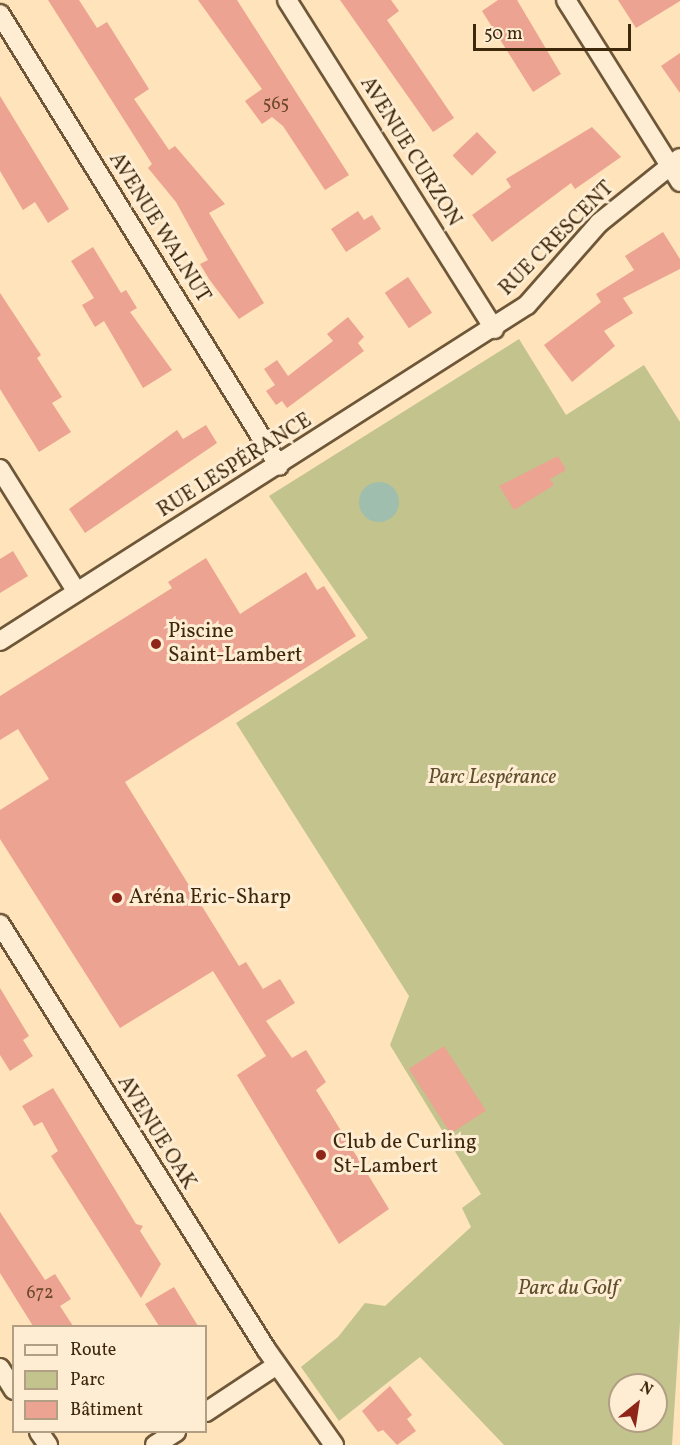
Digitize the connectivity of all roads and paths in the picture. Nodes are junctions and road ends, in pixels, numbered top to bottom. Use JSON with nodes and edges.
{"nodes":[{"id":1,"x":287,"y":0,"type":"edge"},
{"id":2,"x":566,"y":0,"type":"edge"},
{"id":3,"x":0,"y":14,"type":"edge"},
{"id":4,"x":674,"y":161,"type":"edge"},
{"id":5,"x":680,"y":182,"type":"edge"},
{"id":6,"x":494,"y":329,"type":"junction"},
{"id":7,"x":279,"y":466,"type":"junction"},
{"id":8,"x":0,"y":469,"type":"edge"},
{"id":9,"x":76,"y":592,"type":"junction"},
{"id":10,"x":0,"y":641,"type":"edge"},
{"id":11,"x":0,"y":924,"type":"edge"},
{"id":12,"x":277,"y":1365,"type":"junction"},
{"id":13,"x":0,"y":1368,"type":"edge"},
{"id":14,"x":12,"y":1387,"type":"edge"},
{"id":15,"x":207,"y":1411,"type":"edge"},
{"id":16,"x":173,"y":1433,"type":"edge"},
{"id":17,"x":155,"y":1445,"type":"edge"},
{"id":18,"x":334,"y":1445,"type":"edge"}],
"edges":[{"from":1,"to":6,"type":"street","name":"AVENUE CURZON"},
{"from":2,"to":4,"type":"street"},
{"from":3,"to":7,"type":"street","name":"AVENUE WALNUT"},
{"from":4,"to":5,"type":"street"},
{"from":4,"to":6,"type":"street","name":"RUE CRESCENT"},
{"from":6,"to":7,"type":"street","name":"RUE LESPÉRANCE"},
{"from":7,"to":9,"type":"street","name":"RUE LESPÉRANCE"},
{"from":8,"to":9,"type":"street"},
{"from":9,"to":10,"type":"street","name":"RUE LESPÉRANCE"},
{"from":11,"to":12,"type":"street","name":"AVENUE OAK"},
{"from":12,"to":15,"type":"street"},
{"from":12,"to":18,"type":"street","name":"AVENUE OAK"},
{"from":13,"to":14,"type":"street"},
{"from":16,"to":17,"type":"street"}]}
